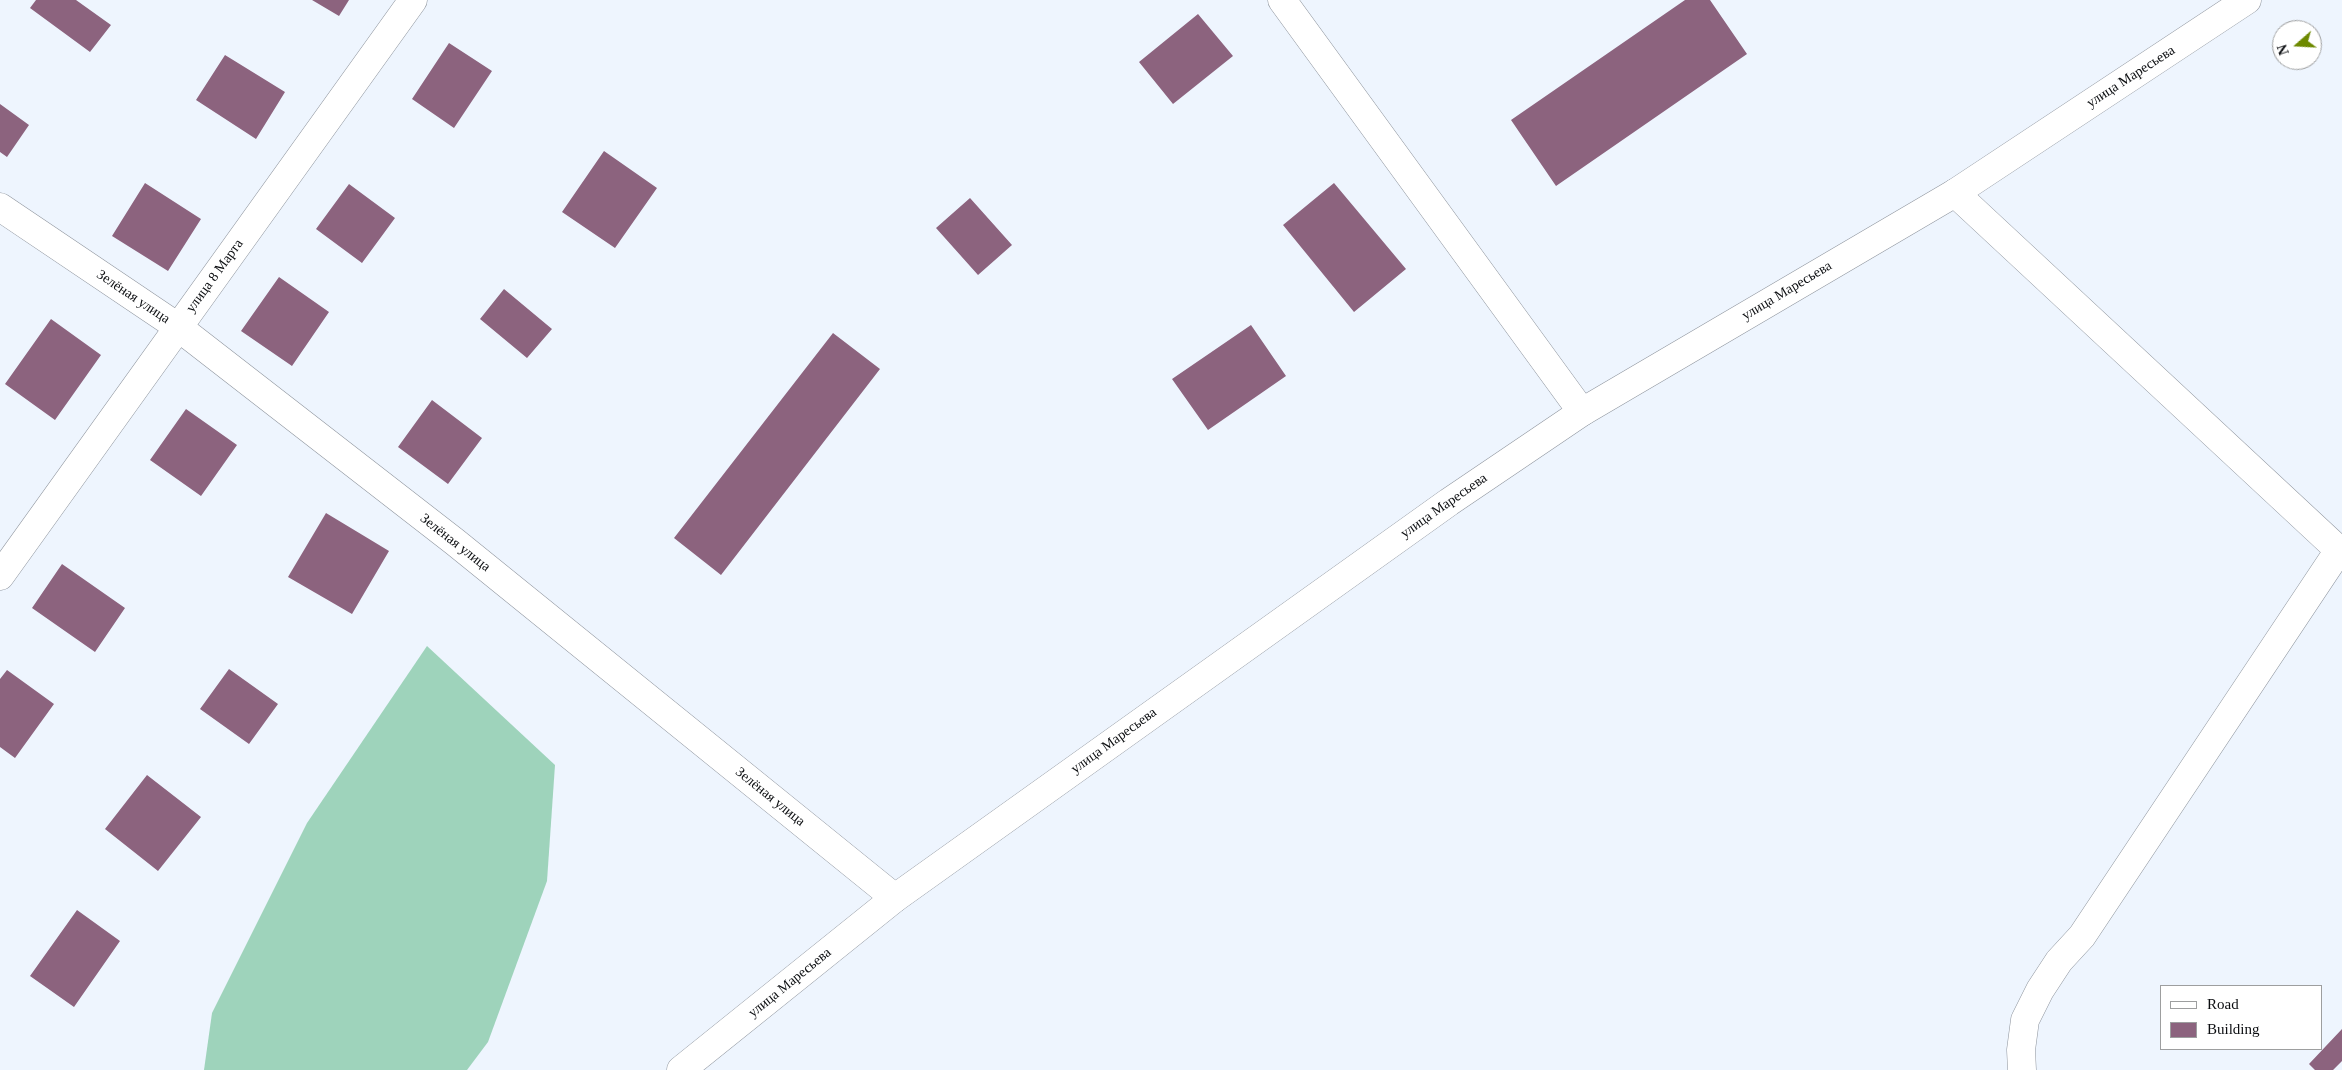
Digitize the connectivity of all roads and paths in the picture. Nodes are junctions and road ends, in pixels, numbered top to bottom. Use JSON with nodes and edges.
{"nodes":[{"id":1,"x":413,"y":0,"type":"edge"},
{"id":2,"x":1282,"y":0,"type":"edge"},
{"id":3,"x":2246,"y":0,"type":"edge"},
{"id":4,"x":1955,"y":193,"type":"junction"},
{"id":5,"x":0,"y":207,"type":"edge"},
{"id":6,"x":178,"y":327,"type":"junction"},
{"id":7,"x":1582,"y":412,"type":"junction"},
{"id":8,"x":2340,"y":552,"type":"edge"},
{"id":9,"x":0,"y":576,"type":"edge"},
{"id":10,"x":895,"y":898,"type":"junction"},
{"id":11,"x":681,"y":1070,"type":"edge"},
{"id":12,"x":2022,"y":1070,"type":"edge"}],
"edges":[{"from":1,"to":6,"type":"street","name":"улица 8 Марта"},
{"from":2,"to":7,"type":"street"},
{"from":3,"to":4,"type":"street","name":"улица Маресьева"},
{"from":4,"to":7,"type":"street","name":"улица Маресьева"},
{"from":4,"to":8,"type":"street"},
{"from":5,"to":6,"type":"street","name":"Зелёная улица"},
{"from":6,"to":9,"type":"street","name":"улица 8 Марта"},
{"from":6,"to":10,"type":"street","name":"Зелёная улица"},
{"from":7,"to":10,"type":"street","name":"улица Маресьева"},
{"from":8,"to":12,"type":"street"},
{"from":10,"to":11,"type":"street","name":"улица Маресьева"}]}
